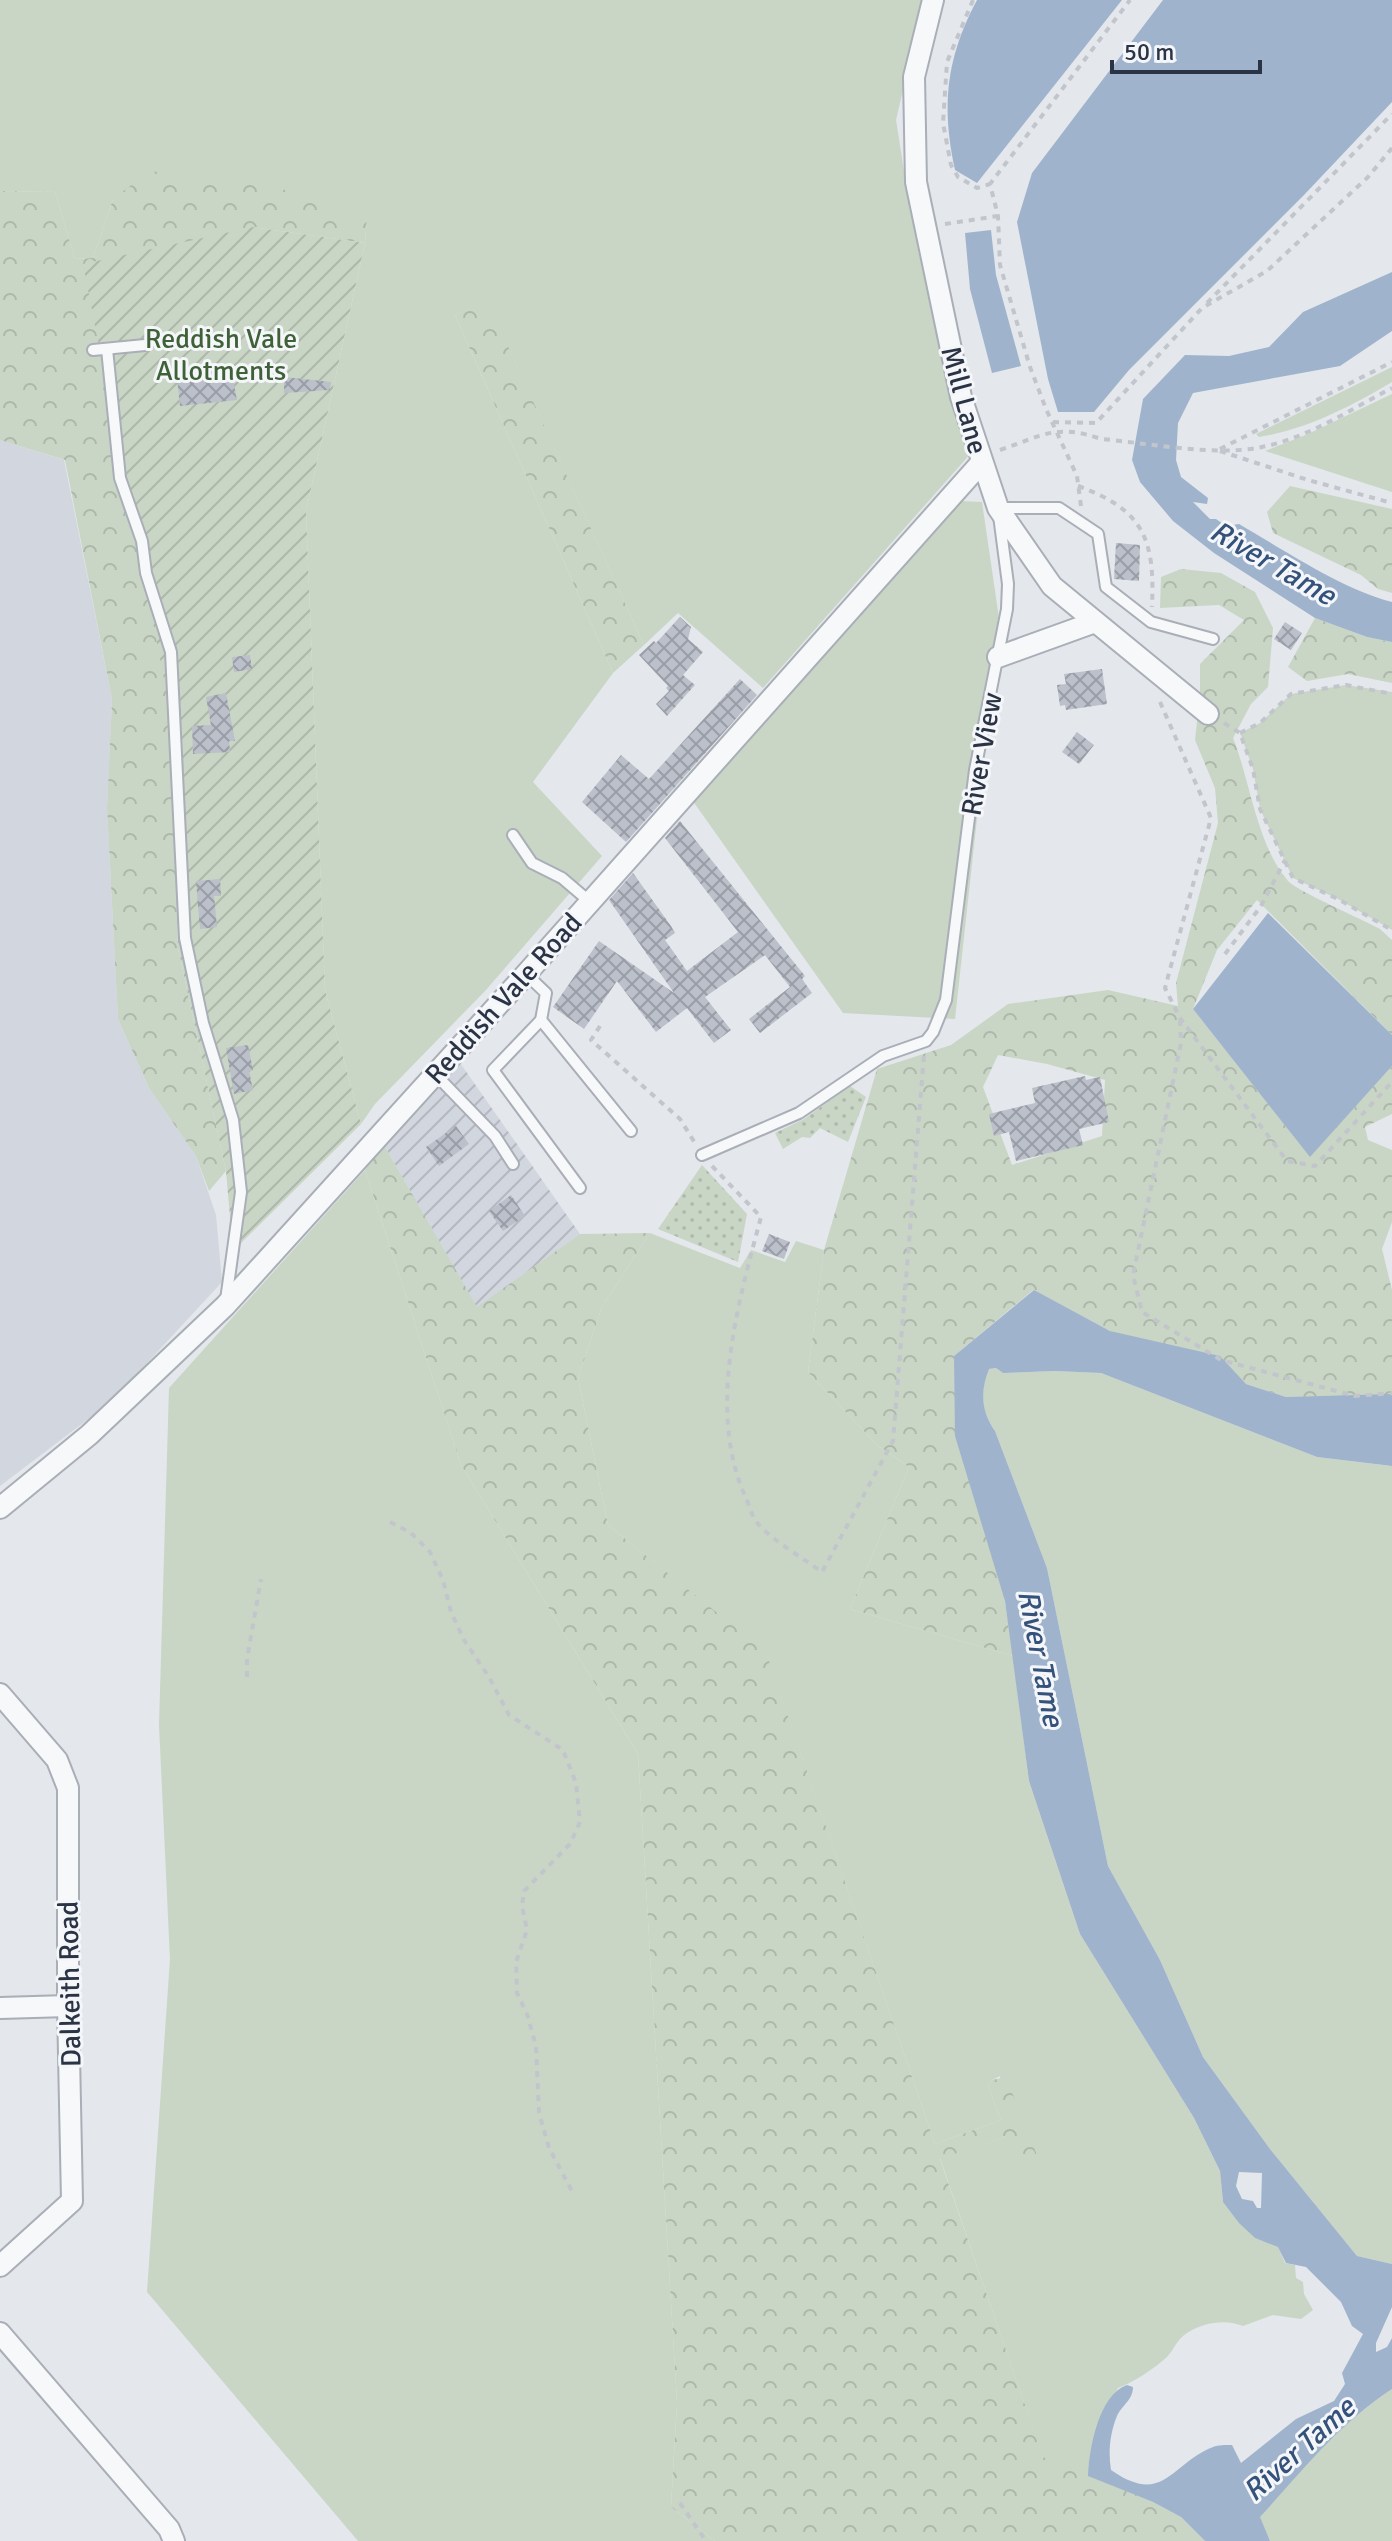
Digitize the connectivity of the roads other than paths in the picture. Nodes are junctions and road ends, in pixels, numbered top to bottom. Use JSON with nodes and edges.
{"nodes":[{"id":1,"x":933,"y":0,"type":"edge"},
{"id":2,"x":145,"y":345,"type":"dead end"},
{"id":3,"x":107,"y":349,"type":"junction"},
{"id":4,"x":93,"y":350,"type":"dead end"},
{"id":5,"x":981,"y":463,"type":"junction"},
{"id":6,"x":998,"y":508,"type":"junction"},
{"id":7,"x":1095,"y":622,"type":"junction"},
{"id":8,"x":1213,"y":639,"type":"dead end"},
{"id":9,"x":998,"y":657,"type":"junction"},
{"id":10,"x":1208,"y":714,"type":"dead end"},
{"id":11,"x":513,"y":835,"type":"dead end"},
{"id":12,"x":589,"y":901,"type":"junction"},
{"id":13,"x":526,"y":974,"type":"junction"},
{"id":14,"x":541,"y":1020,"type":"junction"},
{"id":15,"x":435,"y":1074,"type":"junction"},
{"id":16,"x":631,"y":1131,"type":"dead end"},
{"id":17,"x":702,"y":1155,"type":"road end"},
{"id":18,"x":513,"y":1164,"type":"dead end"},
{"id":19,"x":580,"y":1188,"type":"dead end"},
{"id":20,"x":225,"y":1306,"type":"junction"},
{"id":21,"x":0,"y":1508,"type":"edge"},
{"id":22,"x":0,"y":1694,"type":"edge"},
{"id":23,"x":8,"y":1720,"type":"edge"},
{"id":24,"x":68,"y":2006,"type":"junction"},
{"id":25,"x":0,"y":2008,"type":"edge"},
{"id":26,"x":0,"y":2266,"type":"edge"},
{"id":27,"x":0,"y":2333,"type":"edge"},
{"id":28,"x":174,"y":2541,"type":"edge"}],
"edges":[{"from":1,"to":5,"type":"street","name":"Mill Lane"},
{"from":2,"to":3,"type":"lane"},
{"from":3,"to":4,"type":"lane"},
{"from":3,"to":20,"type":"lane"},
{"from":5,"to":6,"type":"street","name":"Mill Lane"},
{"from":5,"to":12,"type":"street","name":"Reddish Vale Road"},
{"from":6,"to":7,"type":"street","name":"Mill Lane"},
{"from":6,"to":8,"type":"lane"},
{"from":6,"to":9,"type":"lane","name":"River View"},
{"from":7,"to":9,"type":"street"},
{"from":7,"to":10,"type":"street","name":"Mill Lane"},
{"from":9,"to":17,"type":"lane","name":"River View"},
{"from":11,"to":12,"type":"lane"},
{"from":12,"to":13,"type":"street","name":"Reddish Vale Road"},
{"from":13,"to":14,"type":"lane"},
{"from":13,"to":15,"type":"street","name":"Reddish Vale Road"},
{"from":14,"to":16,"type":"lane"},
{"from":14,"to":19,"type":"lane"},
{"from":15,"to":18,"type":"lane"},
{"from":15,"to":20,"type":"street","name":"Reddish Vale Road"},
{"from":20,"to":21,"type":"street","name":"Reddish Vale Road"},
{"from":22,"to":23,"type":"street","name":"Dalkeith Road"},
{"from":23,"to":24,"type":"street","name":"Dalkeith Road"},
{"from":24,"to":25,"type":"street"},
{"from":24,"to":26,"type":"street","name":"Dalkeith Road"},
{"from":27,"to":28,"type":"street"}]}
